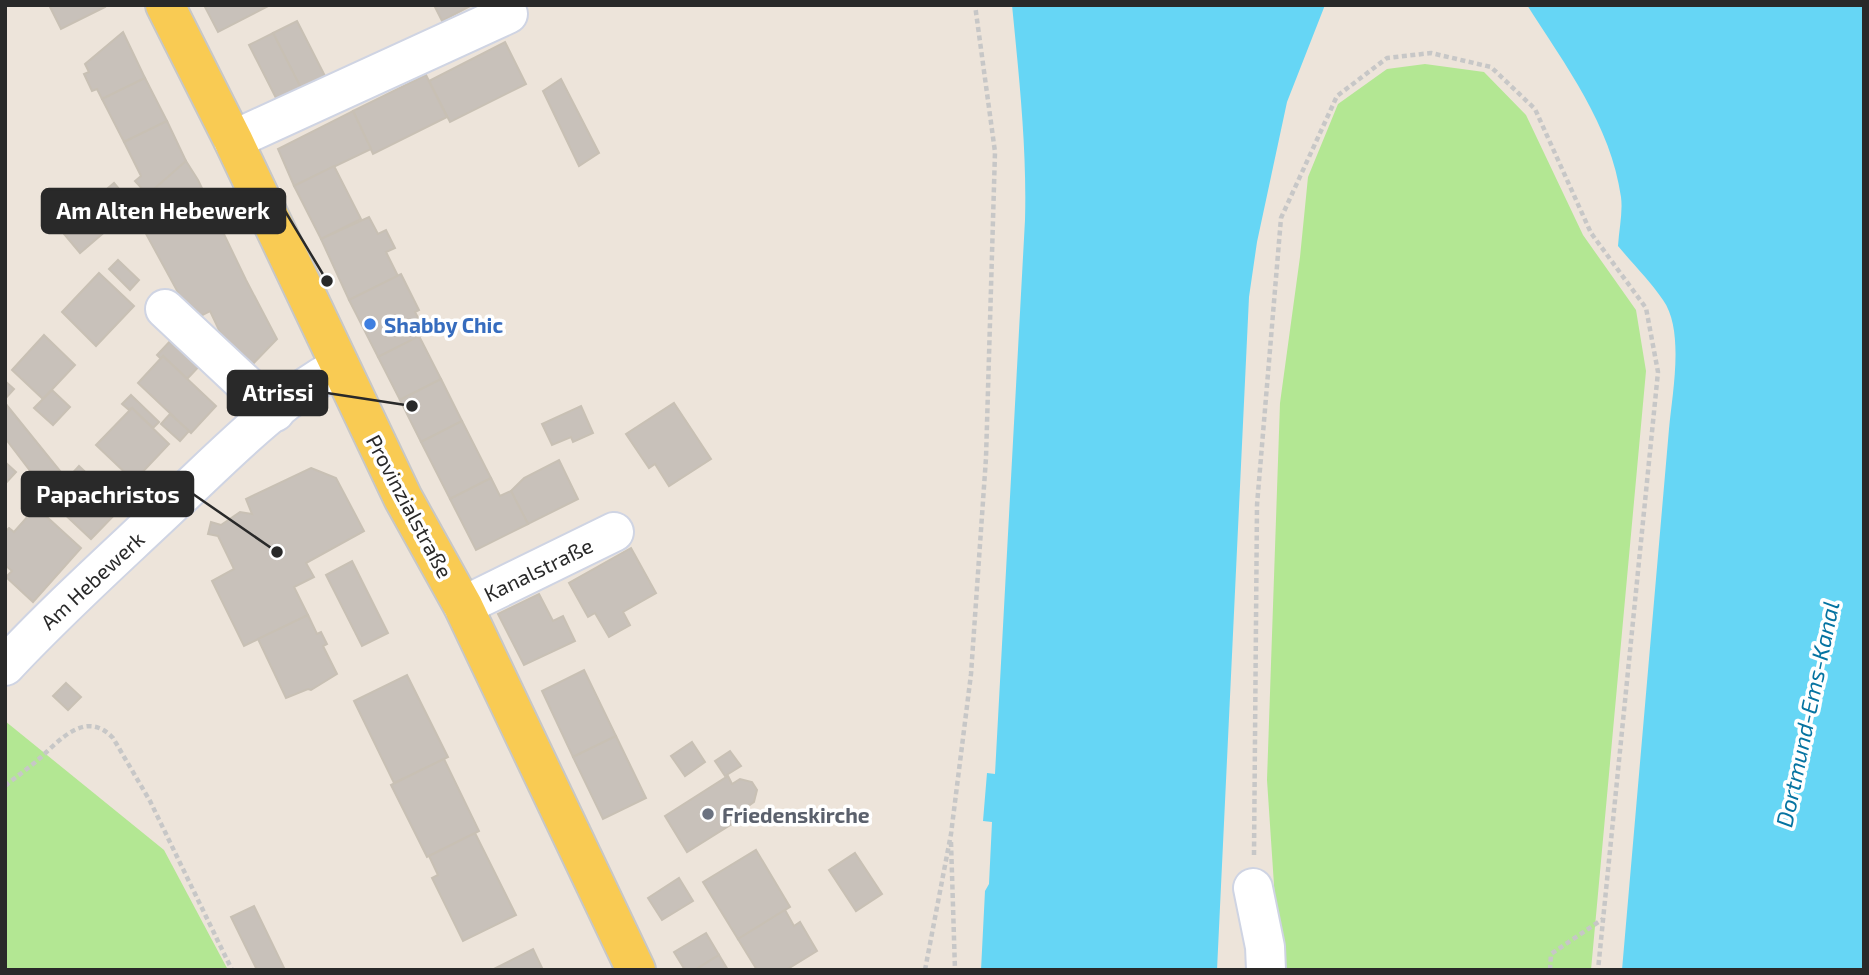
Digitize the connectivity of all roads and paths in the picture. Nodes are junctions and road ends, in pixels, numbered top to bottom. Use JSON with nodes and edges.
{"nodes":[{"id":1,"x":165,"y":5,"type":"edge"},
{"id":2,"x":504,"y":5,"type":"edge"},
{"id":3,"x":975,"y":5,"type":"edge"},
{"id":4,"x":233,"y":140,"type":"junction"},
{"id":5,"x":165,"y":309,"type":"dead end"},
{"id":6,"x":339,"y":367,"type":"junction"},
{"id":7,"x":275,"y":412,"type":"junction"},
{"id":8,"x":614,"y":532,"type":"dead end"},
{"id":9,"x":463,"y":606,"type":"junction"},
{"id":10,"x":5,"y":666,"type":"edge"},
{"id":11,"x":5,"y":786,"type":"edge"},
{"id":12,"x":951,"y":834,"type":"junction"},
{"id":13,"x":1254,"y":888,"type":"joint"},
{"id":14,"x":1604,"y":919,"type":"junction"},
{"id":15,"x":232,"y":970,"type":"edge"},
{"id":16,"x":636,"y":970,"type":"edge"},
{"id":17,"x":925,"y":970,"type":"edge"},
{"id":18,"x":955,"y":970,"type":"edge"},
{"id":19,"x":1266,"y":970,"type":"edge"},
{"id":20,"x":1550,"y":970,"type":"edge"},
{"id":21,"x":1598,"y":970,"type":"edge"}],
"edges":[{"from":1,"to":4,"type":"main road","name":"Provinzialstraße"},
{"from":2,"to":4,"type":"street"},
{"from":3,"to":12,"type":"path"},
{"from":4,"to":6,"type":"main road","name":"Provinzialstraße"},
{"from":5,"to":7,"type":"street"},
{"from":6,"to":7,"type":"street","name":"Am Hebewerk"},
{"from":6,"to":9,"type":"main road","name":"Provinzialstraße"},
{"from":7,"to":10,"type":"street","name":"Am Hebewerk"},
{"from":8,"to":9,"type":"street","name":"Kanalstraße"},
{"from":9,"to":16,"type":"main road","name":"Provinzialstraße"},
{"from":11,"to":15,"type":"path"},
{"from":12,"to":17,"type":"path"},
{"from":12,"to":18,"type":"path"},
{"from":13,"to":14,"type":"path"},
{"from":13,"to":19,"type":"street"},
{"from":14,"to":20,"type":"path"},
{"from":14,"to":21,"type":"path"}]}
